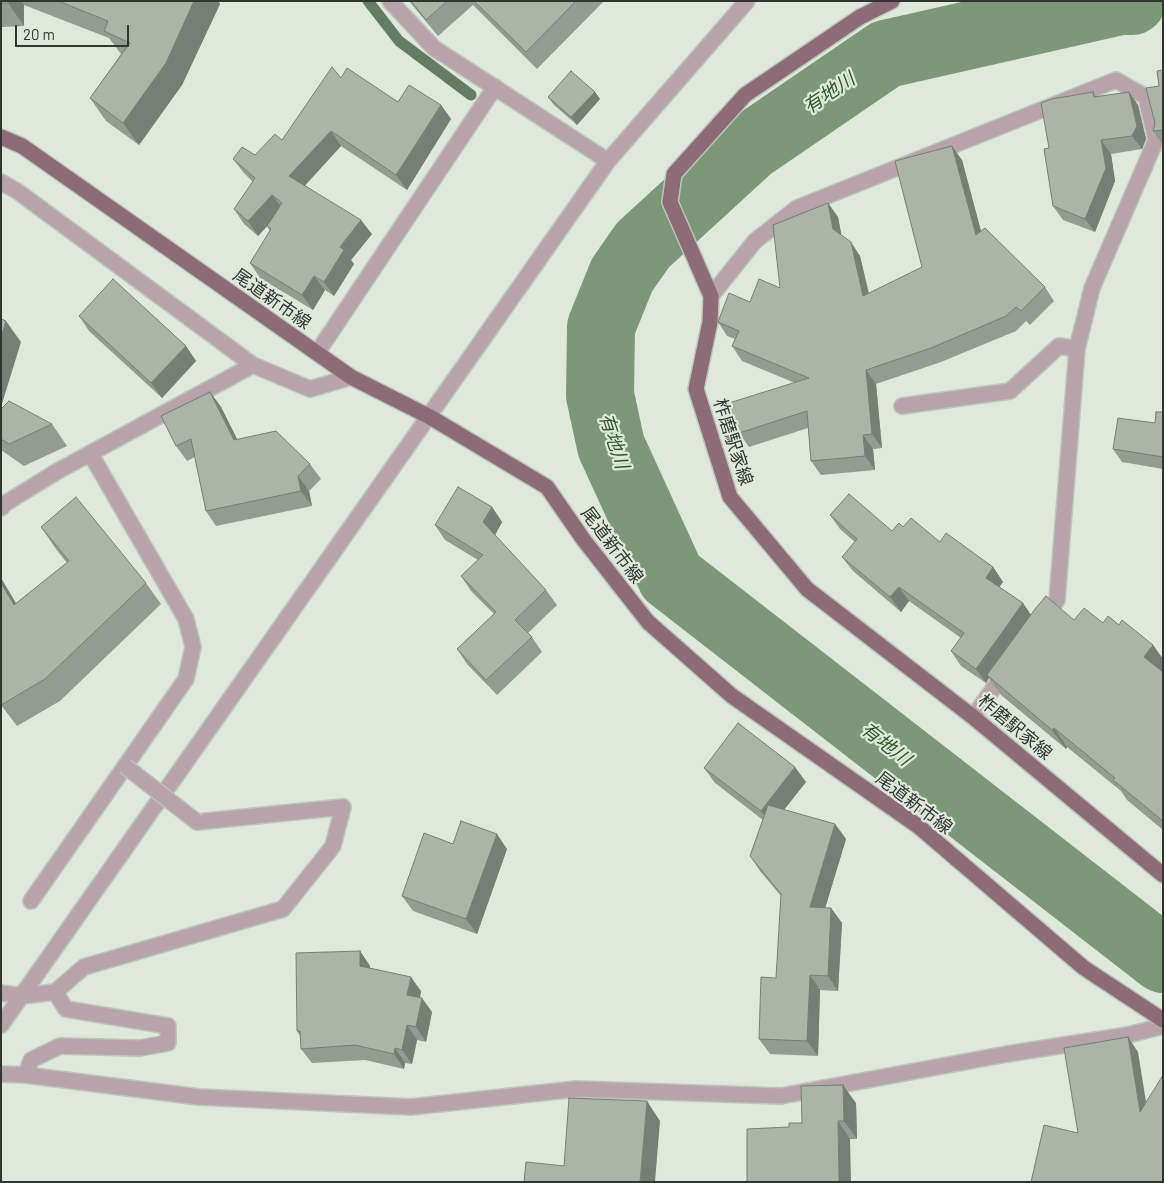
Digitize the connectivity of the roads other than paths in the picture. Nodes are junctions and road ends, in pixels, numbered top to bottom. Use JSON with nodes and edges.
{"nodes":[{"id":1,"x":390,"y":1,"type":"edge"},
{"id":2,"x":747,"y":1,"type":"edge"},
{"id":3,"x":892,"y":1,"type":"edge"},
{"id":4,"x":495,"y":87,"type":"junction"},
{"id":5,"x":1,"y":137,"type":"edge"},
{"id":6,"x":608,"y":161,"type":"junction"},
{"id":7,"x":1,"y":182,"type":"edge"},
{"id":8,"x":711,"y":296,"type":"junction"},
{"id":9,"x":1077,"y":349,"type":"junction"},
{"id":10,"x":316,"y":353,"type":"junction"},
{"id":11,"x":253,"y":365,"type":"junction"},
{"id":12,"x":351,"y":377,"type":"junction"},
{"id":13,"x":902,"y":406,"type":"dead end"},
{"id":14,"x":430,"y":416,"type":"junction"},
{"id":15,"x":90,"y":453,"type":"junction"},
{"id":16,"x":1,"y":508,"type":"edge"},
{"id":17,"x":1035,"y":631,"type":"edge"},
{"id":18,"x":1012,"y":662,"type":"edge"},
{"id":19,"x":974,"y":717,"type":"junction"},
{"id":20,"x":125,"y":766,"type":"junction"},
{"id":21,"x":1163,"y":875,"type":"edge"},
{"id":22,"x":31,"y":901,"type":"dead end"},
{"id":23,"x":55,"y":992,"type":"junction"},
{"id":24,"x":1,"y":993,"type":"edge"},
{"id":25,"x":22,"y":996,"type":"junction"},
{"id":26,"x":1163,"y":1020,"type":"edge"},
{"id":27,"x":1,"y":1025,"type":"edge"},
{"id":28,"x":1163,"y":1026,"type":"edge"},
{"id":29,"x":1,"y":1074,"type":"edge"},
{"id":30,"x":26,"y":1075,"type":"junction"}],
"edges":[{"from":1,"to":4,"type":"street"},
{"from":2,"to":6,"type":"street"},
{"from":3,"to":8,"type":"main road","name":"柞磨駅家線"},
{"from":4,"to":6,"type":"street"},
{"from":4,"to":10,"type":"street"},
{"from":5,"to":10,"type":"main road","name":"尾道新市線"},
{"from":6,"to":14,"type":"street"},
{"from":7,"to":11,"type":"street"},
{"from":8,"to":9,"type":"street"},
{"from":8,"to":19,"type":"main road","name":"柞磨駅家線"},
{"from":9,"to":13,"type":"street"},
{"from":9,"to":17,"type":"street"},
{"from":10,"to":12,"type":"main road","name":"尾道新市線"},
{"from":11,"to":12,"type":"street"},
{"from":11,"to":15,"type":"street"},
{"from":12,"to":14,"type":"main road","name":"尾道新市線"},
{"from":14,"to":25,"type":"street"},
{"from":14,"to":26,"type":"main road","name":"尾道新市線"},
{"from":15,"to":16,"type":"street"},
{"from":15,"to":20,"type":"street"},
{"from":18,"to":19,"type":"street"},
{"from":19,"to":21,"type":"main road","name":"柞磨駅家線"},
{"from":20,"to":22,"type":"street"},
{"from":20,"to":23,"type":"street","bridge":true},
{"from":23,"to":25,"type":"street"},
{"from":23,"to":30,"type":"street"},
{"from":24,"to":25,"type":"street"},
{"from":25,"to":27,"type":"street"},
{"from":28,"to":30,"type":"street"},
{"from":29,"to":30,"type":"street"}]}
